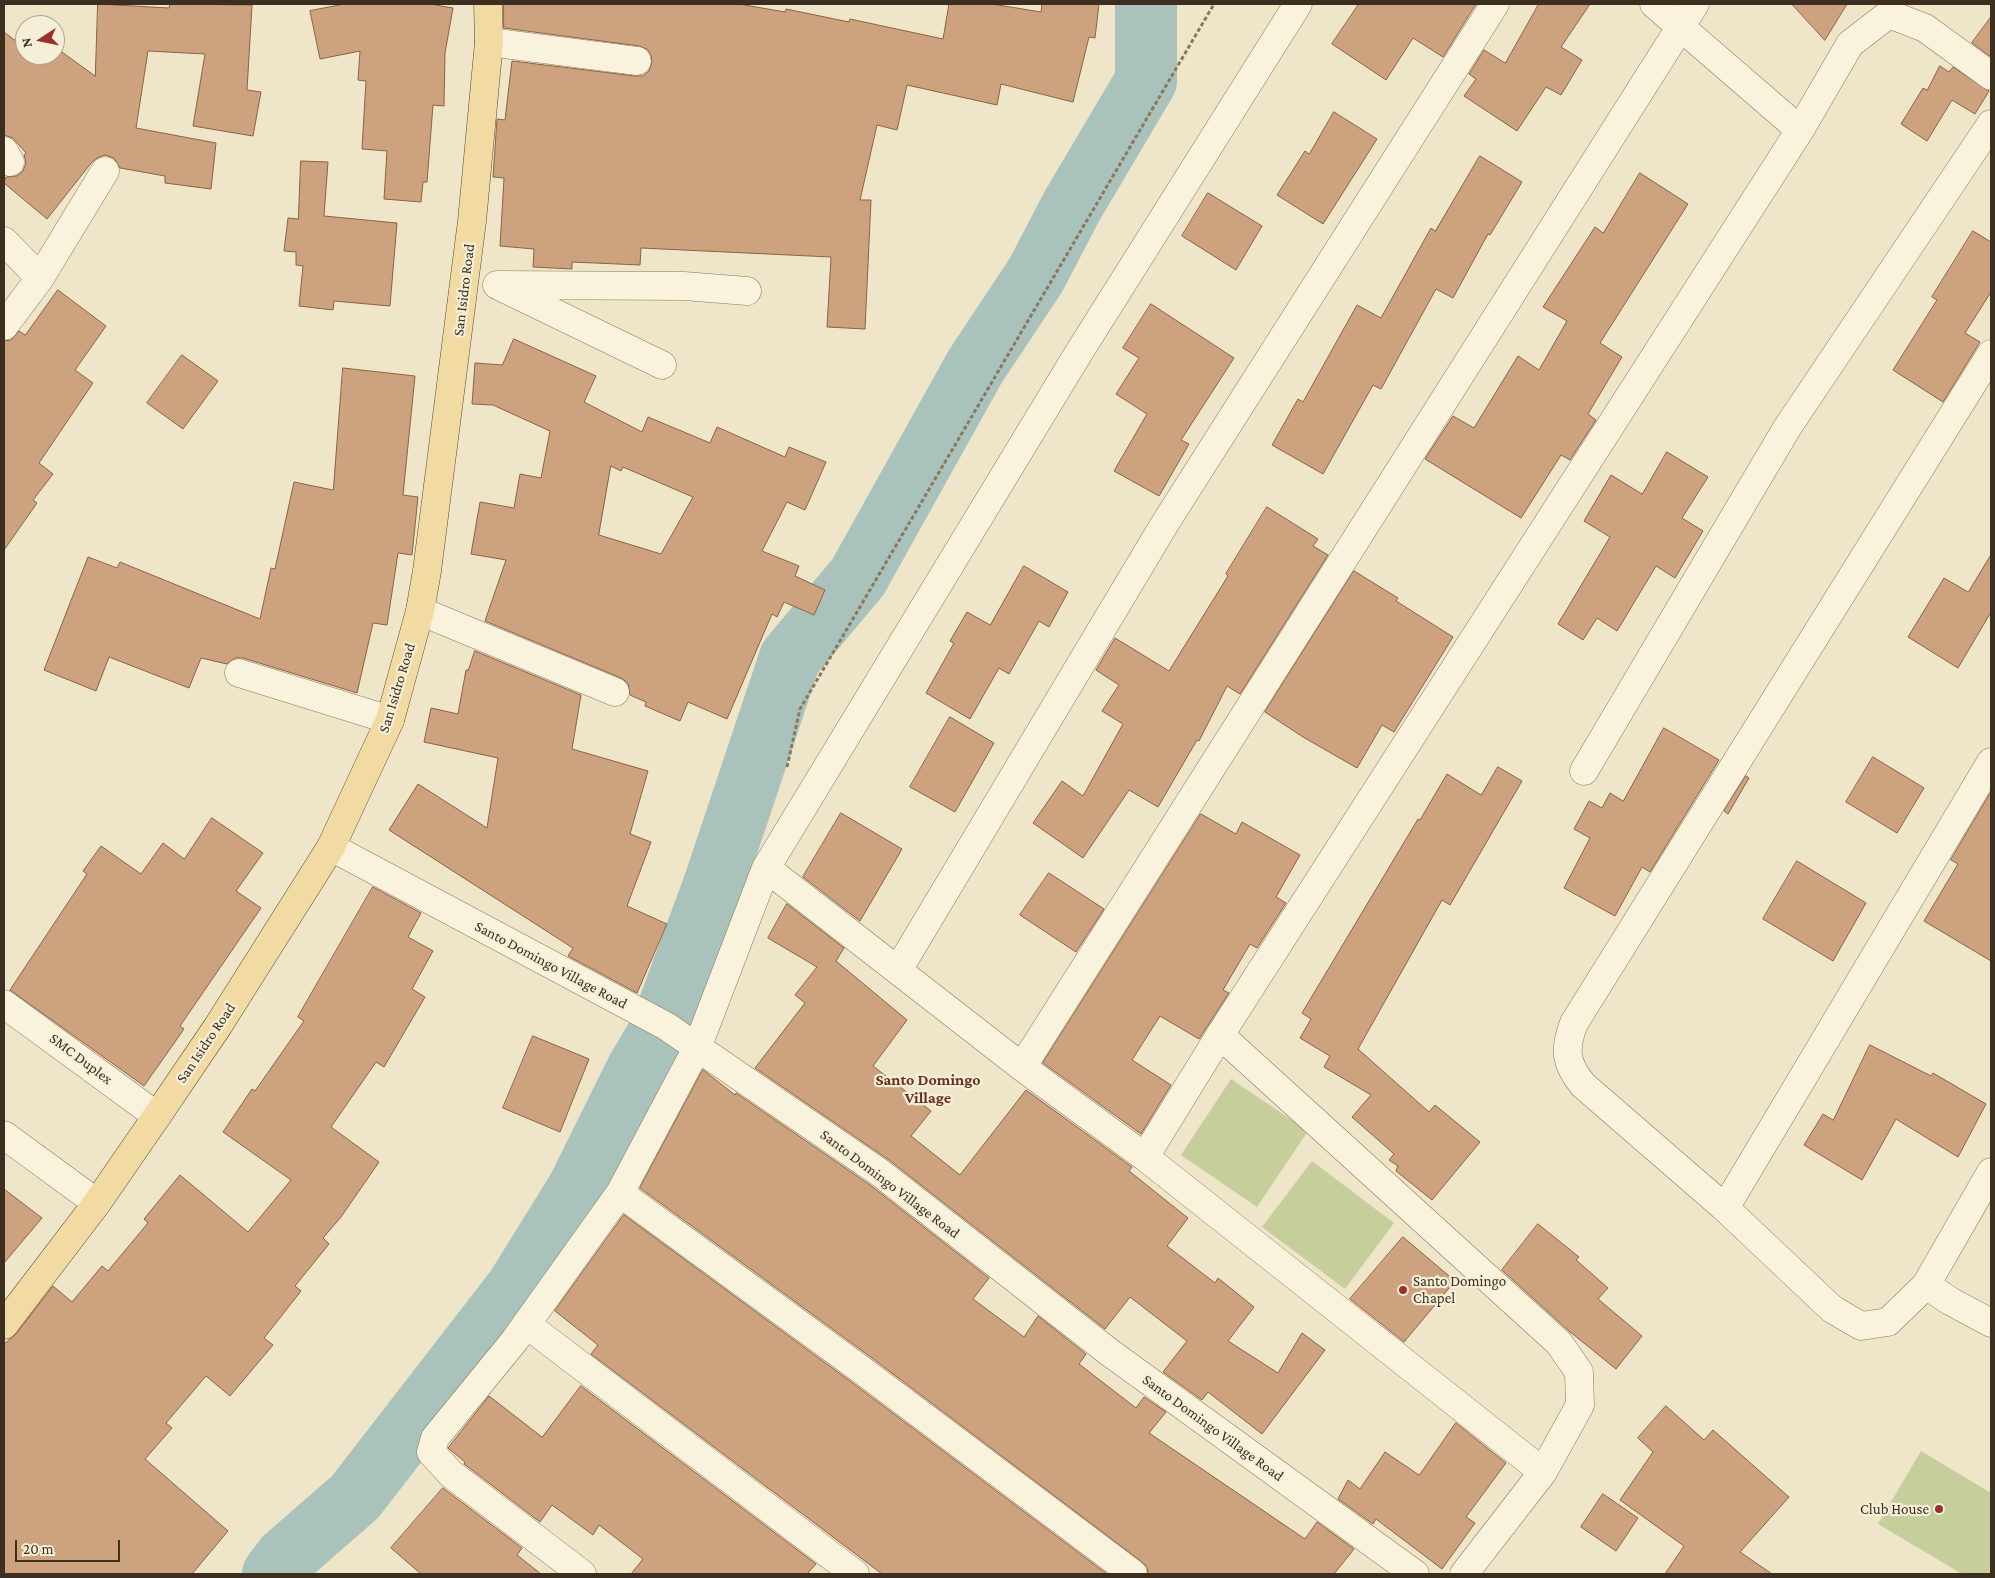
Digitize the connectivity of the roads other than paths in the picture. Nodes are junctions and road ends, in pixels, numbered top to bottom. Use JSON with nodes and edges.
{"nodes":[{"id":1,"x":488,"y":4,"type":"edge"},
{"id":2,"x":1298,"y":4,"type":"edge"},
{"id":3,"x":1495,"y":4,"type":"edge"},
{"id":4,"x":1654,"y":4,"type":"edge"},
{"id":5,"x":1695,"y":4,"type":"edge"},
{"id":6,"x":1681,"y":27,"type":"junction"},
{"id":7,"x":489,"y":42,"type":"junction"},
{"id":8,"x":637,"y":61,"type":"dead end"},
{"id":9,"x":1991,"y":76,"type":"edge"},
{"id":10,"x":1991,"y":124,"type":"edge"},
{"id":11,"x":1800,"y":130,"type":"junction"},
{"id":12,"x":106,"y":172,"type":"dead end"},
{"id":13,"x":4,"y":241,"type":"edge"},
{"id":14,"x":40,"y":278,"type":"junction"},
{"id":15,"x":466,"y":283,"type":"junction"},
{"id":16,"x":497,"y":285,"type":"junction"},
{"id":17,"x":747,"y":291,"type":"dead end"},
{"id":18,"x":4,"y":326,"type":"edge"},
{"id":19,"x":1991,"y":354,"type":"edge"},
{"id":20,"x":662,"y":365,"type":"dead end"},
{"id":21,"x":420,"y":611,"type":"junction"},
{"id":22,"x":239,"y":674,"type":"dead end"},
{"id":23,"x":616,"y":692,"type":"dead end"},
{"id":24,"x":390,"y":720,"type":"junction"},
{"id":25,"x":1991,"y":762,"type":"edge"},
{"id":26,"x":1584,"y":771,"type":"dead end"},
{"id":27,"x":331,"y":847,"type":"junction"},
{"id":28,"x":766,"y":868,"type":"junction"},
{"id":29,"x":898,"y":970,"type":"junction"},
{"id":30,"x":4,"y":1004,"type":"edge"},
{"id":31,"x":1220,"y":1034,"type":"junction"},
{"id":32,"x":697,"y":1048,"type":"junction"},
{"id":33,"x":1022,"y":1067,"type":"junction"},
{"id":34,"x":157,"y":1116,"type":"junction"},
{"id":35,"x":4,"y":1135,"type":"edge"},
{"id":36,"x":1146,"y":1157,"type":"junction"},
{"id":37,"x":1991,"y":1172,"type":"edge"},
{"id":38,"x":620,"y":1193,"type":"junction"},
{"id":39,"x":97,"y":1202,"type":"junction"},
{"id":40,"x":1726,"y":1208,"type":"junction"},
{"id":41,"x":1926,"y":1285,"type":"junction"},
{"id":42,"x":1991,"y":1323,"type":"edge"},
{"id":43,"x":526,"y":1324,"type":"junction"},
{"id":44,"x":4,"y":1325,"type":"edge"},
{"id":45,"x":1543,"y":1472,"type":"junction"},
{"id":46,"x":582,"y":1574,"type":"edge"},
{"id":47,"x":855,"y":1574,"type":"edge"},
{"id":48,"x":1133,"y":1574,"type":"edge"},
{"id":49,"x":1414,"y":1574,"type":"edge"},
{"id":50,"x":1464,"y":1574,"type":"edge"}],
"edges":[{"from":1,"to":7,"type":"main road","name":"San Isidro Road"},
{"from":2,"to":28,"type":"street"},
{"from":3,"to":29,"type":"street"},
{"from":4,"to":6,"type":"street"},
{"from":5,"to":6,"type":"street"},
{"from":6,"to":11,"type":"street"},
{"from":6,"to":33,"type":"street"},
{"from":7,"to":8,"type":"street"},
{"from":7,"to":15,"type":"main road","name":"San Isidro Road"},
{"from":9,"to":11,"type":"street"},
{"from":10,"to":26,"type":"street"},
{"from":11,"to":31,"type":"street"},
{"from":12,"to":14,"type":"street"},
{"from":13,"to":14,"type":"street"},
{"from":14,"to":18,"type":"street"},
{"from":15,"to":16,"type":"street"},
{"from":15,"to":21,"type":"main road","name":"San Isidro Road"},
{"from":16,"to":17,"type":"street"},
{"from":16,"to":20,"type":"street"},
{"from":19,"to":40,"type":"street"},
{"from":21,"to":23,"type":"street"},
{"from":21,"to":24,"type":"main road","name":"San Isidro Road"},
{"from":22,"to":24,"type":"street"},
{"from":24,"to":27,"type":"main road","name":"San Isidro Road"},
{"from":25,"to":40,"type":"street"},
{"from":27,"to":32,"type":"street","name":"Santo Domingo Village Road"},
{"from":27,"to":34,"type":"main road","name":"San Isidro Road"},
{"from":28,"to":29,"type":"street"},
{"from":28,"to":32,"type":"street"},
{"from":29,"to":33,"type":"street"},
{"from":30,"to":34,"type":"street","name":"SMC Duplex"},
{"from":31,"to":36,"type":"street"},
{"from":31,"to":45,"type":"street"},
{"from":32,"to":38,"type":"street"},
{"from":32,"to":49,"type":"street","name":"Santo Domingo Village Road"},
{"from":33,"to":36,"type":"street"},
{"from":34,"to":39,"type":"main road","name":"San Isidro Road"},
{"from":35,"to":39,"type":"street"},
{"from":36,"to":45,"type":"street"},
{"from":37,"to":41,"type":"street"},
{"from":38,"to":43,"type":"street"},
{"from":38,"to":48,"type":"street"},
{"from":39,"to":44,"type":"main road","name":"San Isidro Road"},
{"from":40,"to":41,"type":"street"},
{"from":41,"to":42,"type":"street"},
{"from":43,"to":46,"type":"street"},
{"from":43,"to":47,"type":"street"},
{"from":45,"to":50,"type":"street"}]}
